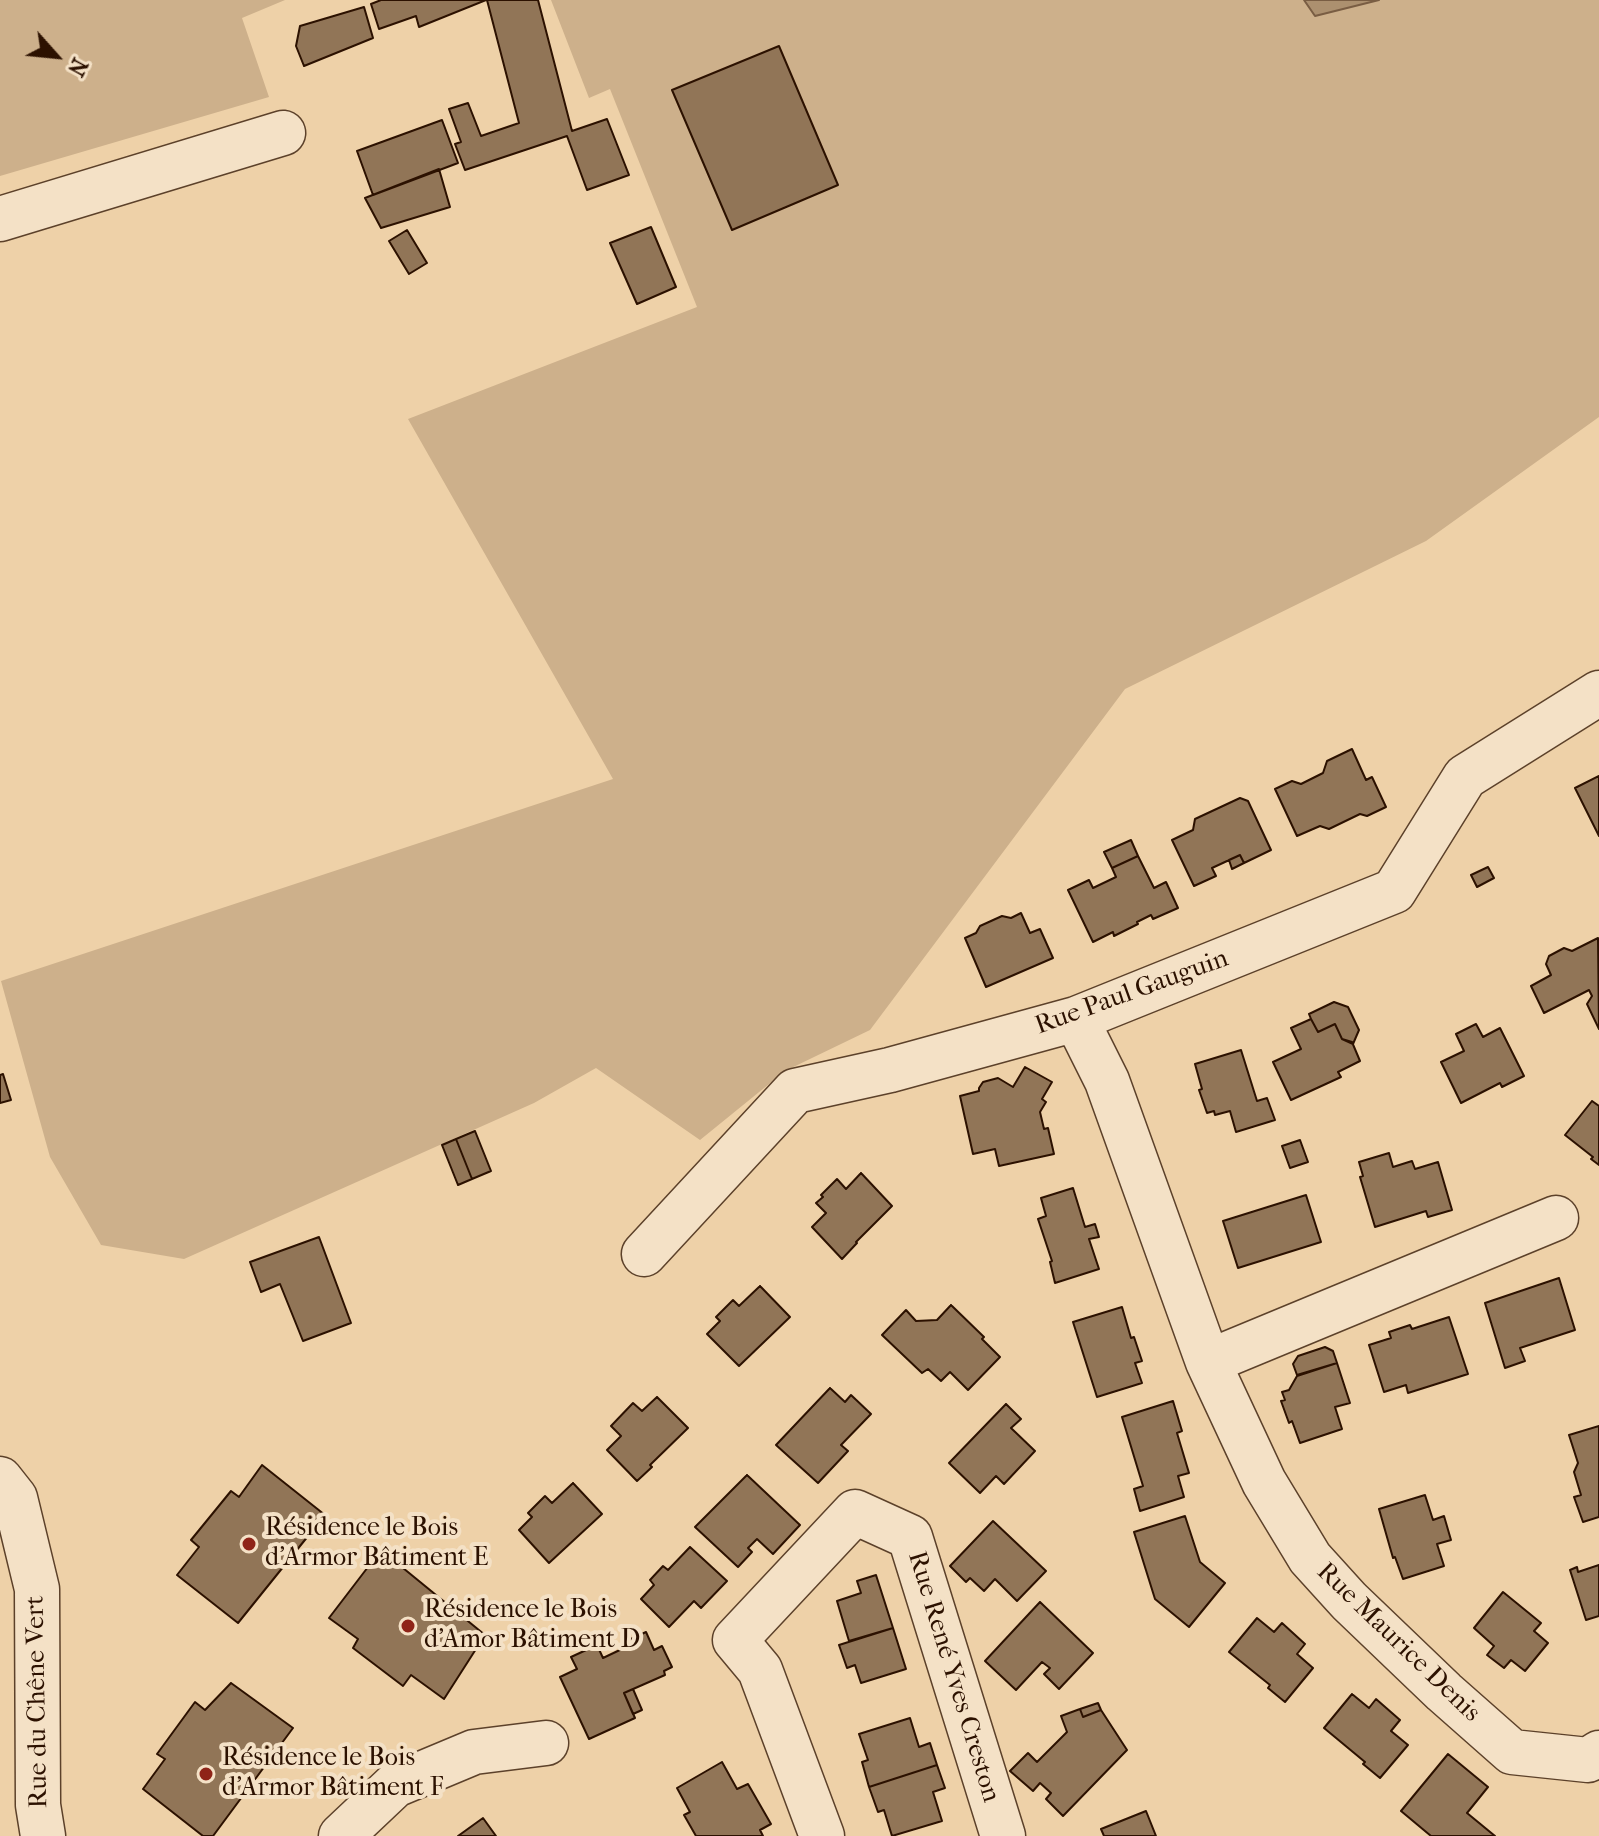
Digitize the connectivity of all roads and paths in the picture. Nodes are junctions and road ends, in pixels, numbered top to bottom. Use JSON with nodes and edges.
{"nodes":[{"id":1,"x":283,"y":133,"type":"dead end"},
{"id":2,"x":0,"y":219,"type":"edge"},
{"id":3,"x":1599,"y":693,"type":"edge"},
{"id":4,"x":1076,"y":1019,"type":"junction"},
{"id":5,"x":1556,"y":1218,"type":"dead end"},
{"id":6,"x":644,"y":1254,"type":"dead end"},
{"id":7,"x":1208,"y":1362,"type":"junction"},
{"id":8,"x":0,"y":1479,"type":"edge"},
{"id":9,"x":546,"y":1743,"type":"dead end"},
{"id":10,"x":1599,"y":1753,"type":"edge"},
{"id":11,"x":43,"y":1836,"type":"edge"},
{"id":12,"x":341,"y":1836,"type":"edge"},
{"id":13,"x":822,"y":1836,"type":"edge"},
{"id":14,"x":1003,"y":1836,"type":"edge"}],
"edges":[{"from":1,"to":2,"type":"street"},
{"from":3,"to":4,"type":"street","name":"Rue Paul Gauguin"},
{"from":4,"to":6,"type":"street","name":"Rue Paul Gauguin"},
{"from":4,"to":7,"type":"street","name":"Rue Maurice Denis"},
{"from":5,"to":7,"type":"street"},
{"from":7,"to":10,"type":"street","name":"Rue Maurice Denis"},
{"from":8,"to":11,"type":"street","name":"Rue du Chêne Vert"},
{"from":9,"to":12,"type":"street"},
{"from":13,"to":14,"type":"street","name":"Rue René Yves Creston"}]}
